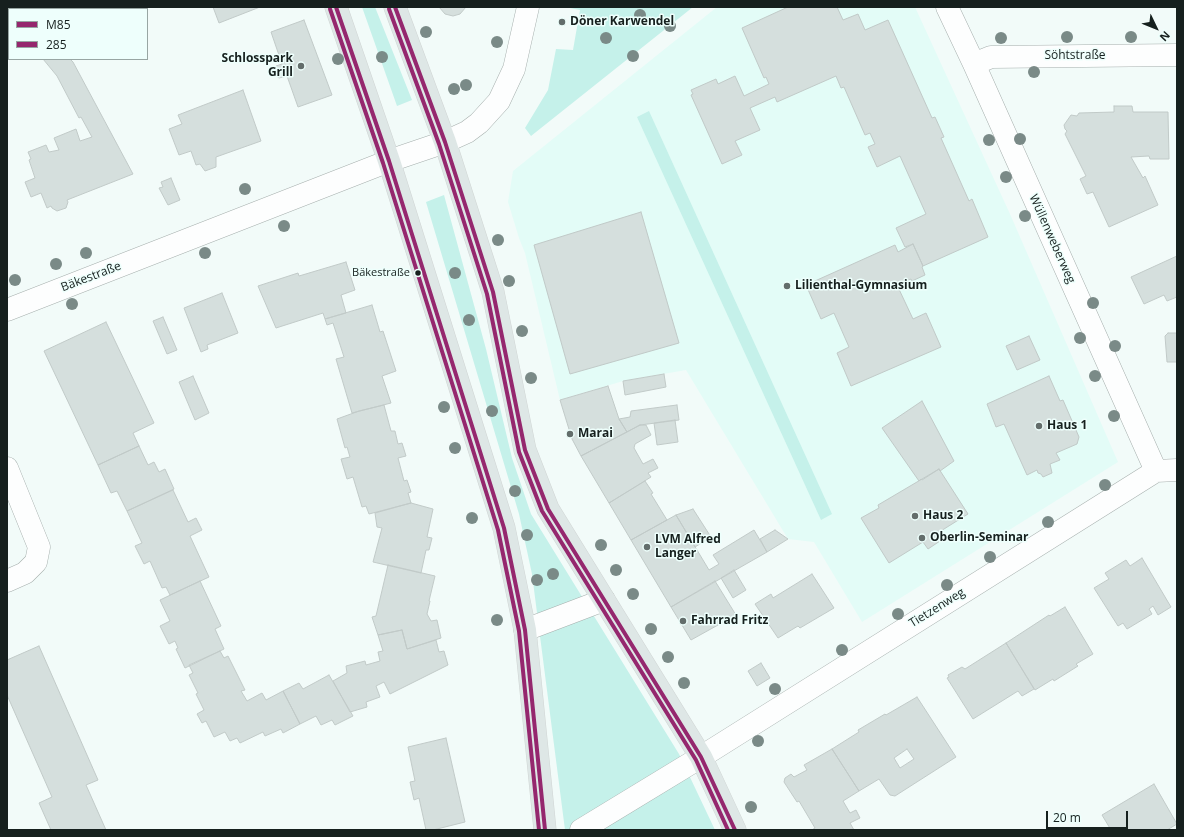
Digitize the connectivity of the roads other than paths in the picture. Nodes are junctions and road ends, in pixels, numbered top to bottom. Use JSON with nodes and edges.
{"nodes":[{"id":1,"x":336,"y":7,"type":"edge"},
{"id":2,"x":395,"y":7,"type":"edge"},
{"id":3,"x":528,"y":7,"type":"edge"},
{"id":4,"x":947,"y":7,"type":"edge"},
{"id":5,"x":1177,"y":55,"type":"edge"},
{"id":6,"x":974,"y":64,"type":"junction"},
{"id":7,"x":445,"y":142,"type":"junction"},
{"id":8,"x":389,"y":161,"type":"junction"},
{"id":9,"x":7,"y":310,"type":"edge"},
{"id":10,"x":7,"y":468,"type":"edge"},
{"id":11,"x":1177,"y":470,"type":"edge"},
{"id":12,"x":1156,"y":471,"type":"junction"},
{"id":13,"x":7,"y":581,"type":"edge"},
{"id":14,"x":604,"y":600,"type":"junction"},
{"id":15,"x":525,"y":630,"type":"junction"},
{"id":16,"x":701,"y":757,"type":"junction"},
{"id":17,"x":545,"y":830,"type":"edge"},
{"id":18,"x":580,"y":830,"type":"edge"},
{"id":19,"x":736,"y":830,"type":"edge"}],
"edges":[{"from":1,"to":8,"type":"main road"},
{"from":2,"to":7,"type":"main road"},
{"from":3,"to":7,"type":"street","name":"Bäkestraße"},
{"from":4,"to":6,"type":"street","name":"Wüllenweberweg"},
{"from":5,"to":6,"type":"street","name":"Söhtstraße"},
{"from":6,"to":12,"type":"street","name":"Wüllenweberweg"},
{"from":7,"to":8,"type":"street","name":"Bäkestraße"},
{"from":7,"to":14,"type":"main road"},
{"from":8,"to":9,"type":"street","name":"Bäkestraße"},
{"from":8,"to":15,"type":"main road"},
{"from":10,"to":13,"type":"street"},
{"from":11,"to":12,"type":"street","name":"Tietzenweg"},
{"from":12,"to":16,"type":"street","name":"Tietzenweg"},
{"from":14,"to":15,"type":"street"},
{"from":14,"to":16,"type":"main road"},
{"from":15,"to":17,"type":"main road"},
{"from":16,"to":18,"type":"street","name":"Tietzenweg"},
{"from":16,"to":19,"type":"main road"}]}
